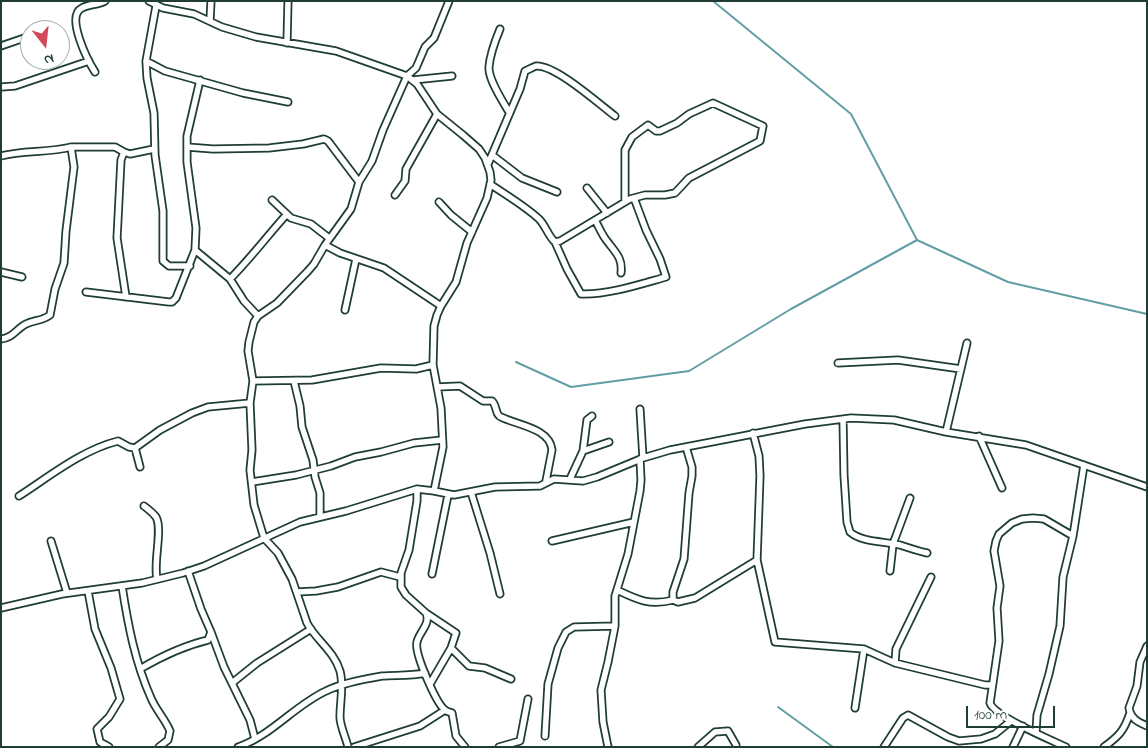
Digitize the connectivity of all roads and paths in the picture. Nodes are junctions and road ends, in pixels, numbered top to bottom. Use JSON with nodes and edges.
{"nodes":[{"id":1,"x":105,"y":1,"type":"edge"},
{"id":2,"x":149,"y":1,"type":"edge"},
{"id":3,"x":211,"y":1,"type":"edge"},
{"id":4,"x":288,"y":1,"type":"edge"},
{"id":5,"x":450,"y":1,"type":"edge"},
{"id":6,"x":156,"y":6,"type":"junction"},
{"id":7,"x":210,"y":21,"type":"junction"},
{"id":8,"x":500,"y":29,"type":"dead end"},
{"id":9,"x":20,"y":39,"type":"edge"},
{"id":10,"x":287,"y":43,"type":"junction"},
{"id":11,"x":1,"y":46,"type":"edge"},
{"id":12,"x":89,"y":61,"type":"junction"},
{"id":13,"x":146,"y":62,"type":"junction"},
{"id":14,"x":95,"y":72,"type":"dead end"},
{"id":15,"x":407,"y":76,"type":"junction"},
{"id":16,"x":452,"y":76,"type":"dead end"},
{"id":17,"x":200,"y":80,"type":"junction"},
{"id":18,"x":413,"y":80,"type":"junction"},
{"id":19,"x":1,"y":87,"type":"edge"},
{"id":20,"x":288,"y":102,"type":"dead end"},
{"id":21,"x":509,"y":112,"type":"junction"},
{"id":22,"x":437,"y":114,"type":"junction"},
{"id":23,"x":615,"y":116,"type":"dead end"},
{"id":24,"x":72,"y":146,"type":"junction"},
{"id":25,"x":187,"y":147,"type":"junction"},
{"id":26,"x":154,"y":149,"type":"junction"},
{"id":27,"x":124,"y":152,"type":"junction"},
{"id":28,"x":492,"y":155,"type":"junction"},
{"id":29,"x":1,"y":156,"type":"edge"},
{"id":30,"x":488,"y":164,"type":"junction"},
{"id":31,"x":358,"y":182,"type":"junction"},
{"id":32,"x":490,"y":184,"type":"junction"},
{"id":33,"x":587,"y":188,"type":"dead end"},
{"id":34,"x":557,"y":192,"type":"dead end"},
{"id":35,"x":396,"y":195,"type":"dead end"},
{"id":36,"x":634,"y":198,"type":"junction"},
{"id":37,"x":272,"y":200,"type":"dead end"},
{"id":38,"x":439,"y":202,"type":"dead end"},
{"id":39,"x":625,"y":202,"type":"junction"},
{"id":40,"x":607,"y":213,"type":"junction"},
{"id":41,"x":287,"y":214,"type":"junction"},
{"id":42,"x":595,"y":220,"type":"junction"},
{"id":43,"x":472,"y":232,"type":"junction"},
{"id":44,"x":329,"y":238,"type":"junction"},
{"id":45,"x":555,"y":242,"type":"junction"},
{"id":46,"x":324,"y":244,"type":"junction"},
{"id":47,"x":195,"y":250,"type":"junction"},
{"id":48,"x":356,"y":259,"type":"junction"},
{"id":49,"x":190,"y":266,"type":"junction"},
{"id":50,"x":1,"y":272,"type":"edge"},
{"id":51,"x":621,"y":273,"type":"dead end"},
{"id":52,"x":22,"y":277,"type":"dead end"},
{"id":53,"x":230,"y":279,"type":"junction"},
{"id":54,"x":86,"y":292,"type":"dead end"},
{"id":55,"x":126,"y":297,"type":"junction"},
{"id":56,"x":441,"y":306,"type":"junction"},
{"id":57,"x":345,"y":310,"type":"dead end"},
{"id":58,"x":258,"y":316,"type":"junction"},
{"id":59,"x":1,"y":339,"type":"edge"},
{"id":60,"x":968,"y":343,"type":"dead end"},
{"id":61,"x":838,"y":363,"type":"dead end"},
{"id":62,"x":433,"y":365,"type":"junction"},
{"id":63,"x":961,"y":369,"type":"junction"},
{"id":64,"x":253,"y":381,"type":"junction"},
{"id":65,"x":294,"y":381,"type":"junction"},
{"id":66,"x":437,"y":387,"type":"junction"},
{"id":67,"x":250,"y":403,"type":"junction"},
{"id":68,"x":640,"y":409,"type":"dead end"},
{"id":69,"x":592,"y":416,"type":"dead end"},
{"id":70,"x":843,"y":419,"type":"junction"},
{"id":71,"x":946,"y":432,"type":"junction"},
{"id":72,"x":753,"y":434,"type":"junction"},
{"id":73,"x":979,"y":436,"type":"junction"},
{"id":74,"x":442,"y":440,"type":"junction"},
{"id":75,"x":609,"y":442,"type":"dead end"},
{"id":76,"x":686,"y":447,"type":"junction"},
{"id":77,"x":136,"y":448,"type":"junction"},
{"id":78,"x":583,"y":452,"type":"junction"},
{"id":79,"x":641,"y":459,"type":"junction"},
{"id":80,"x":1084,"y":465,"type":"junction"},
{"id":81,"x":140,"y":467,"type":"dead end"},
{"id":82,"x":314,"y":471,"type":"junction"},
{"id":83,"x":570,"y":479,"type":"junction"},
{"id":84,"x":546,"y":481,"type":"junction"},
{"id":85,"x":252,"y":482,"type":"junction"},
{"id":86,"x":1147,"y":487,"type":"edge"},
{"id":87,"x":1002,"y":488,"type":"dead end"},
{"id":88,"x":417,"y":489,"type":"junction"},
{"id":89,"x":434,"y":491,"type":"junction"},
{"id":90,"x":471,"y":492,"type":"junction"},
{"id":91,"x":448,"y":495,"type":"junction"},
{"id":92,"x":19,"y":496,"type":"dead end"},
{"id":93,"x":910,"y":498,"type":"dead end"},
{"id":94,"x":144,"y":506,"type":"dead end"},
{"id":95,"x":320,"y":516,"type":"junction"},
{"id":96,"x":634,"y":522,"type":"junction"},
{"id":97,"x":1073,"y":536,"type":"junction"},
{"id":98,"x":264,"y":538,"type":"junction"},
{"id":99,"x":51,"y":541,"type":"dead end"},
{"id":100,"x":552,"y":541,"type":"dead end"},
{"id":101,"x":893,"y":544,"type":"junction"},
{"id":102,"x":927,"y":553,"type":"dead end"},
{"id":103,"x":756,"y":560,"type":"junction"},
{"id":104,"x":188,"y":571,"type":"junction"},
{"id":105,"x":890,"y":571,"type":"dead end"},
{"id":106,"x":432,"y":574,"type":"dead end"},
{"id":107,"x":931,"y":577,"type":"dead end"},
{"id":108,"x":400,"y":578,"type":"junction"},
{"id":109,"x":157,"y":579,"type":"junction"},
{"id":110,"x":122,"y":586,"type":"junction"},
{"id":111,"x":88,"y":590,"type":"junction"},
{"id":112,"x":617,"y":590,"type":"junction"},
{"id":113,"x":297,"y":592,"type":"junction"},
{"id":114,"x":67,"y":593,"type":"junction"},
{"id":115,"x":500,"y":594,"type":"dead end"},
{"id":116,"x":673,"y":600,"type":"junction"},
{"id":117,"x":1,"y":608,"type":"edge"},
{"id":118,"x":426,"y":613,"type":"junction"},
{"id":119,"x":615,"y":626,"type":"junction"},
{"id":120,"x":311,"y":629,"type":"junction"},
{"id":121,"x":211,"y":632,"type":"junction"},
{"id":122,"x":1147,"y":646,"type":"edge"},
{"id":123,"x":451,"y":648,"type":"junction"},
{"id":124,"x":864,"y":649,"type":"junction"},
{"id":125,"x":895,"y":663,"type":"junction"},
{"id":126,"x":140,"y":669,"type":"junction"},
{"id":127,"x":425,"y":673,"type":"junction"},
{"id":128,"x":511,"y":679,"type":"dead end"},
{"id":129,"x":232,"y":683,"type":"junction"},
{"id":130,"x":430,"y":684,"type":"junction"},
{"id":131,"x":342,"y":685,"type":"junction"},
{"id":132,"x":992,"y":685,"type":"junction"},
{"id":133,"x":528,"y":699,"type":"dead end"},
{"id":134,"x":854,"y":708,"type":"dead end"},
{"id":135,"x":445,"y":710,"type":"junction"},
{"id":136,"x":1130,"y":713,"type":"junction"},
{"id":137,"x":1011,"y":720,"type":"junction"},
{"id":138,"x":1023,"y":726,"type":"junction"},
{"id":139,"x":1147,"y":726,"type":"edge"},
{"id":140,"x":1036,"y":732,"type":"junction"},
{"id":141,"x":545,"y":736,"type":"dead end"},
{"id":142,"x":255,"y":739,"type":"junction"},
{"id":143,"x":736,"y":745,"type":"dead end"},
{"id":144,"x":109,"y":747,"type":"edge"},
{"id":145,"x":160,"y":747,"type":"edge"},
{"id":146,"x":238,"y":747,"type":"edge"},
{"id":147,"x":348,"y":747,"type":"edge"},
{"id":148,"x":354,"y":747,"type":"edge"},
{"id":149,"x":465,"y":747,"type":"edge"},
{"id":150,"x":499,"y":747,"type":"edge"},
{"id":151,"x":608,"y":747,"type":"edge"},
{"id":152,"x":698,"y":747,"type":"edge"},
{"id":153,"x":884,"y":747,"type":"edge"},
{"id":154,"x":1013,"y":747,"type":"edge"},
{"id":155,"x":1066,"y":747,"type":"edge"},
{"id":156,"x":1104,"y":747,"type":"edge"}],
"edges":[{"from":1,"to":12,"type":"street"},
{"from":2,"to":6,"type":"street"},
{"from":3,"to":7,"type":"street"},
{"from":4,"to":10,"type":"street"},
{"from":5,"to":15,"type":"street"},
{"from":6,"to":7,"type":"street"},
{"from":6,"to":13,"type":"street"},
{"from":7,"to":10,"type":"street"},
{"from":8,"to":21,"type":"street"},
{"from":9,"to":11,"type":"street"},
{"from":10,"to":15,"type":"street"},
{"from":12,"to":14,"type":"street"},
{"from":12,"to":19,"type":"street"},
{"from":13,"to":17,"type":"street"},
{"from":13,"to":26,"type":"street"},
{"from":15,"to":18,"type":"street"},
{"from":15,"to":31,"type":"street"},
{"from":16,"to":18,"type":"street"},
{"from":17,"to":20,"type":"street"},
{"from":17,"to":25,"type":"street"},
{"from":18,"to":22,"type":"street"},
{"from":21,"to":23,"type":"street"},
{"from":21,"to":28,"type":"street"},
{"from":22,"to":30,"type":"street"},
{"from":22,"to":35,"type":"street"},
{"from":24,"to":27,"type":"street"},
{"from":24,"to":29,"type":"street"},
{"from":24,"to":59,"type":"street"},
{"from":25,"to":31,"type":"street"},
{"from":25,"to":47,"type":"street"},
{"from":26,"to":27,"type":"street"},
{"from":26,"to":49,"type":"street"},
{"from":27,"to":55,"type":"street"},
{"from":28,"to":30,"type":"street"},
{"from":28,"to":34,"type":"street"},
{"from":30,"to":32,"type":"street"},
{"from":31,"to":44,"type":"street"},
{"from":32,"to":43,"type":"street"},
{"from":32,"to":45,"type":"street"},
{"from":33,"to":40,"type":"street"},
{"from":36,"to":39,"type":"street"},
{"from":36,"to":39,"type":"street"},
{"from":36,"to":45,"type":"street"},
{"from":37,"to":41,"type":"street"},
{"from":38,"to":43,"type":"street"},
{"from":39,"to":40,"type":"street"},
{"from":40,"to":42,"type":"street"},
{"from":41,"to":44,"type":"street"},
{"from":41,"to":53,"type":"street"},
{"from":42,"to":45,"type":"street"},
{"from":42,"to":51,"type":"street"},
{"from":43,"to":56,"type":"street"},
{"from":44,"to":46,"type":"street"},
{"from":46,"to":48,"type":"street"},
{"from":46,"to":58,"type":"street"},
{"from":47,"to":49,"type":"street"},
{"from":47,"to":53,"type":"street"},
{"from":48,"to":56,"type":"street"},
{"from":48,"to":57,"type":"street"},
{"from":49,"to":55,"type":"street"},
{"from":50,"to":52,"type":"street"},
{"from":53,"to":58,"type":"street"},
{"from":54,"to":55,"type":"street"},
{"from":56,"to":62,"type":"street"},
{"from":58,"to":64,"type":"street"},
{"from":60,"to":63,"type":"street"},
{"from":61,"to":63,"type":"street"},
{"from":62,"to":65,"type":"street"},
{"from":62,"to":66,"type":"street"},
{"from":63,"to":71,"type":"street"},
{"from":64,"to":65,"type":"street"},
{"from":64,"to":67,"type":"street"},
{"from":65,"to":82,"type":"street"},
{"from":66,"to":74,"type":"street"},
{"from":66,"to":84,"type":"street"},
{"from":67,"to":77,"type":"street"},
{"from":67,"to":85,"type":"street"},
{"from":68,"to":79,"type":"street"},
{"from":69,"to":78,"type":"street"},
{"from":70,"to":71,"type":"street"},
{"from":70,"to":72,"type":"street"},
{"from":70,"to":101,"type":"street"},
{"from":71,"to":73,"type":"street"},
{"from":72,"to":76,"type":"street"},
{"from":72,"to":103,"type":"street"},
{"from":73,"to":80,"type":"street"},
{"from":73,"to":87,"type":"street"},
{"from":74,"to":82,"type":"street"},
{"from":74,"to":89,"type":"street"},
{"from":75,"to":78,"type":"street"},
{"from":76,"to":79,"type":"street"},
{"from":76,"to":116,"type":"street"},
{"from":77,"to":81,"type":"street"},
{"from":77,"to":92,"type":"street"},
{"from":78,"to":83,"type":"street"},
{"from":79,"to":83,"type":"street"},
{"from":79,"to":96,"type":"street"},
{"from":80,"to":86,"type":"street"},
{"from":80,"to":97,"type":"street"},
{"from":82,"to":85,"type":"street"},
{"from":82,"to":95,"type":"street"},
{"from":83,"to":84,"type":"street"},
{"from":84,"to":90,"type":"street"},
{"from":85,"to":98,"type":"street"},
{"from":88,"to":89,"type":"street"},
{"from":88,"to":95,"type":"street"},
{"from":88,"to":108,"type":"street"},
{"from":89,"to":91,"type":"street"},
{"from":90,"to":91,"type":"street"},
{"from":90,"to":115,"type":"street"},
{"from":91,"to":106,"type":"street"},
{"from":93,"to":101,"type":"street"},
{"from":94,"to":109,"type":"street"},
{"from":95,"to":98,"type":"street"},
{"from":96,"to":100,"type":"street"},
{"from":96,"to":112,"type":"street"},
{"from":97,"to":132,"type":"street"},
{"from":97,"to":140,"type":"street"},
{"from":98,"to":104,"type":"street"},
{"from":98,"to":113,"type":"street"},
{"from":99,"to":114,"type":"street"},
{"from":101,"to":102,"type":"street"},
{"from":101,"to":105,"type":"street"},
{"from":103,"to":116,"type":"street"},
{"from":103,"to":124,"type":"street"},
{"from":104,"to":109,"type":"street"},
{"from":104,"to":121,"type":"street"},
{"from":107,"to":125,"type":"street"},
{"from":108,"to":113,"type":"street"},
{"from":108,"to":118,"type":"street"},
{"from":109,"to":110,"type":"street"},
{"from":110,"to":111,"type":"street"},
{"from":110,"to":126,"type":"street"},
{"from":111,"to":114,"type":"street"},
{"from":111,"to":144,"type":"street"},
{"from":112,"to":116,"type":"street"},
{"from":112,"to":119,"type":"street"},
{"from":113,"to":120,"type":"street"},
{"from":114,"to":117,"type":"street"},
{"from":118,"to":123,"type":"street"},
{"from":118,"to":127,"type":"street"},
{"from":119,"to":141,"type":"street"},
{"from":119,"to":151,"type":"street"},
{"from":120,"to":129,"type":"street"},
{"from":120,"to":131,"type":"street"},
{"from":121,"to":126,"type":"street"},
{"from":121,"to":129,"type":"street"},
{"from":122,"to":136,"type":"street"},
{"from":123,"to":128,"type":"street"},
{"from":123,"to":130,"type":"street"},
{"from":124,"to":125,"type":"street"},
{"from":124,"to":134,"type":"street"},
{"from":125,"to":132,"type":"street"},
{"from":126,"to":145,"type":"street"},
{"from":127,"to":130,"type":"street"},
{"from":127,"to":131,"type":"street"},
{"from":129,"to":142,"type":"street"},
{"from":130,"to":135,"type":"street"},
{"from":131,"to":142,"type":"street"},
{"from":131,"to":147,"type":"street"},
{"from":132,"to":137,"type":"street"},
{"from":133,"to":150,"type":"street"},
{"from":135,"to":148,"type":"street"},
{"from":135,"to":149,"type":"street"},
{"from":136,"to":139,"type":"street"},
{"from":136,"to":156,"type":"street"},
{"from":137,"to":138,"type":"street"},
{"from":137,"to":153,"type":"street"},
{"from":138,"to":140,"type":"street"},
{"from":138,"to":154,"type":"street"},
{"from":140,"to":155,"type":"street"},
{"from":142,"to":146,"type":"street"},
{"from":143,"to":152,"type":"street"}]}
